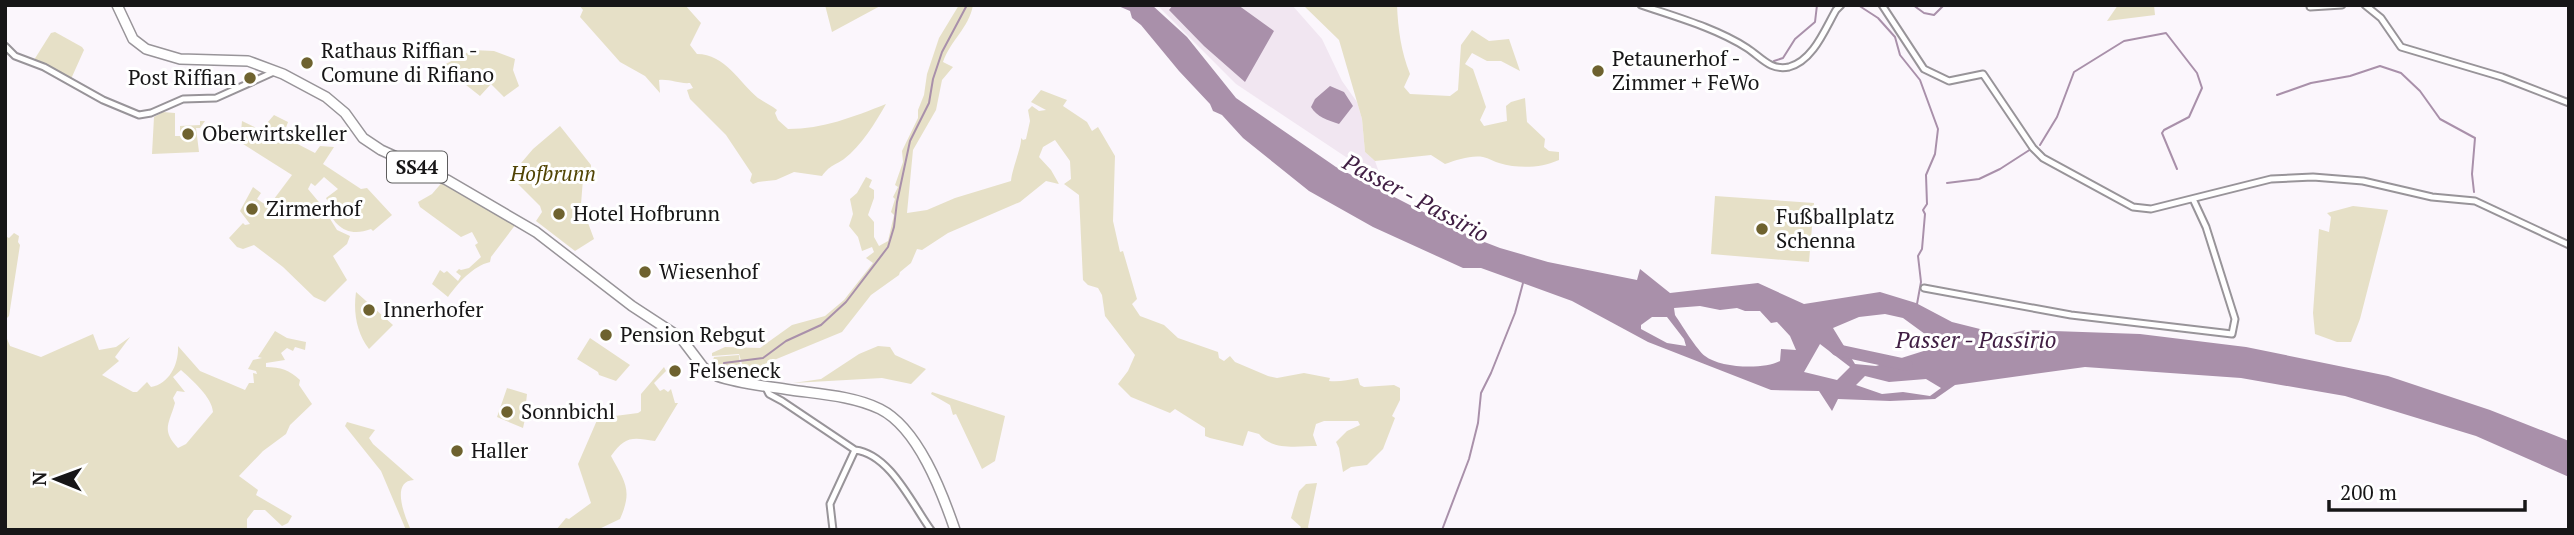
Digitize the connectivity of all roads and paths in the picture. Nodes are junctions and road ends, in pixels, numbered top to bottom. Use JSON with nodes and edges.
{"nodes":[{"id":1,"x":117,"y":5,"type":"edge"},
{"id":2,"x":1641,"y":5,"type":"edge"},
{"id":3,"x":1841,"y":5,"type":"edge"},
{"id":4,"x":1882,"y":5,"type":"edge"},
{"id":5,"x":2342,"y":5,"type":"edge"},
{"id":6,"x":2365,"y":5,"type":"edge"},
{"id":7,"x":2310,"y":6,"type":"edge"},
{"id":8,"x":5,"y":46,"type":"edge"},
{"id":9,"x":276,"y":71,"type":"junction"},
{"id":10,"x":2569,"y":103,"type":"edge"},
{"id":11,"x":2193,"y":199,"type":"junction"},
{"id":12,"x":2569,"y":245,"type":"edge"},
{"id":13,"x":1924,"y":288,"type":"dead end"},
{"id":14,"x":765,"y":386,"type":"junction"},
{"id":15,"x":855,"y":450,"type":"junction"},
{"id":16,"x":833,"y":530,"type":"edge"},
{"id":17,"x":931,"y":530,"type":"edge"},
{"id":18,"x":955,"y":530,"type":"edge"}],
"edges":[{"from":1,"to":9,"type":"main road","number":"SS44"},
{"from":2,"to":3,"type":"street"},
{"from":4,"to":11,"type":"street"},
{"from":5,"to":7,"type":"street"},
{"from":6,"to":10,"type":"street"},
{"from":8,"to":9,"type":"street"},
{"from":9,"to":14,"type":"main road","number":"SS44"},
{"from":11,"to":12,"type":"street"},
{"from":11,"to":13,"type":"street"},
{"from":14,"to":15,"type":"street"},
{"from":14,"to":18,"type":"main road","number":"SS44"},
{"from":15,"to":16,"type":"street"},
{"from":15,"to":17,"type":"street"}]}
